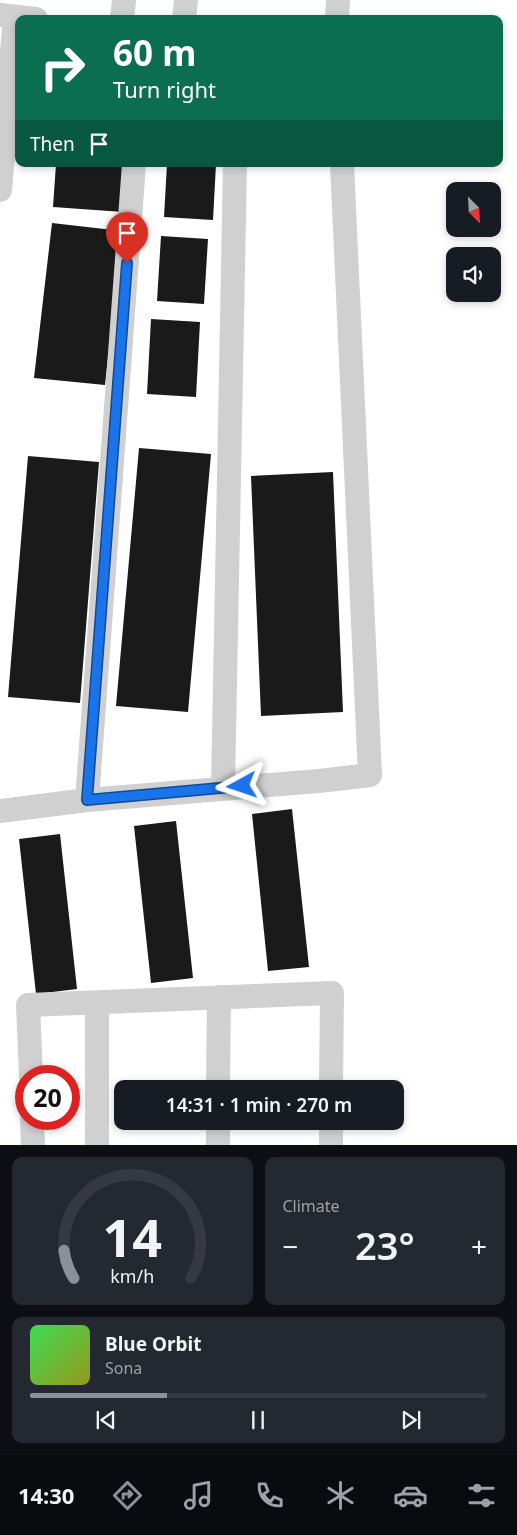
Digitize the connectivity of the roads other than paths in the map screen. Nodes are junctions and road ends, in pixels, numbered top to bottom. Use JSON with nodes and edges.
{"nodes":[{"id":1,"x":41,"y":0,"type":"edge"},
{"id":2,"x":124,"y":0,"type":"edge"},
{"id":3,"x":186,"y":0,"type":"edge"},
{"id":4,"x":338,"y":0,"type":"edge"},
{"id":5,"x":26,"y":15,"type":"edge"},
{"id":6,"x":122,"y":15,"type":"edge"},
{"id":7,"x":184,"y":15,"type":"edge"},
{"id":8,"x":338,"y":15,"type":"edge"},
{"id":9,"x":15,"y":78,"type":"edge"},
{"id":10,"x":134,"y":167,"type":"edge"},
{"id":11,"x":235,"y":167,"type":"edge"},
{"id":12,"x":342,"y":167,"type":"edge"},
{"id":13,"x":0,"y":190,"type":"edge"},
{"id":14,"x":223,"y":788,"type":"junction"},
{"id":15,"x":87,"y":800,"type":"junction"},
{"id":16,"x":0,"y":811,"type":"edge"},
{"id":17,"x":219,"y":998,"type":"junction"},
{"id":18,"x":97,"y":1003,"type":"junction"},
{"id":19,"x":31,"y":1065,"type":"edge"},
{"id":20,"x":218,"y":1080,"type":"edge"},
{"id":21,"x":332,"y":1080,"type":"edge"},
{"id":22,"x":32,"y":1130,"type":"edge"},
{"id":23,"x":218,"y":1130,"type":"edge"},
{"id":24,"x":331,"y":1130,"type":"edge"},
{"id":25,"x":33,"y":1145,"type":"edge"},
{"id":26,"x":96,"y":1145,"type":"edge"},
{"id":27,"x":218,"y":1145,"type":"edge"},
{"id":28,"x":331,"y":1145,"type":"edge"}],
"edges":[{"from":1,"to":5,"type":"street"},
{"from":2,"to":6,"type":"street"},
{"from":3,"to":7,"type":"street"},
{"from":4,"to":8,"type":"street"},
{"from":9,"to":13,"type":"street"},
{"from":10,"to":15,"type":"street"},
{"from":11,"to":14,"type":"street"},
{"from":12,"to":14,"type":"street"},
{"from":14,"to":15,"type":"street"},
{"from":15,"to":16,"type":"street"},
{"from":17,"to":18,"type":"street"},
{"from":17,"to":20,"type":"street"},
{"from":17,"to":21,"type":"street"},
{"from":18,"to":19,"type":"street"},
{"from":18,"to":26,"type":"street"},
{"from":22,"to":25,"type":"street"},
{"from":23,"to":27,"type":"street"},
{"from":24,"to":28,"type":"street"}]}
